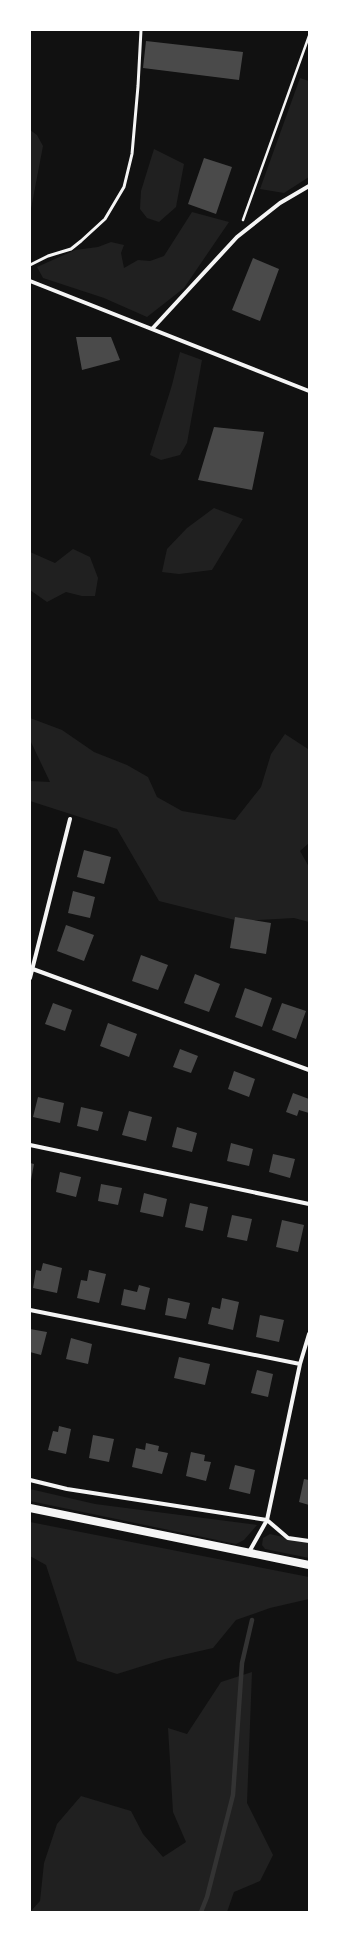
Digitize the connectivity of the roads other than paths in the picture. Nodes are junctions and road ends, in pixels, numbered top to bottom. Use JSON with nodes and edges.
{"nodes":[{"id":1,"x":141,"y":30,"type":"edge"},
{"id":2,"x":309,"y":186,"type":"edge"},
{"id":3,"x":30,"y":265,"type":"edge"},
{"id":4,"x":30,"y":281,"type":"edge"},
{"id":5,"x":152,"y":329,"type":"junction"},
{"id":6,"x":309,"y":391,"type":"edge"},
{"id":7,"x":70,"y":818,"type":"dead end"},
{"id":8,"x":31,"y":968,"type":"edge"},
{"id":9,"x":30,"y":978,"type":"edge"},
{"id":10,"x":309,"y":1070,"type":"edge"},
{"id":11,"x":30,"y":1145,"type":"edge"},
{"id":12,"x":309,"y":1204,"type":"edge"},
{"id":13,"x":30,"y":1310,"type":"edge"},
{"id":14,"x":309,"y":1334,"type":"edge"},
{"id":15,"x":300,"y":1364,"type":"junction"},
{"id":16,"x":30,"y":1480,"type":"edge"},
{"id":17,"x":30,"y":1508,"type":"edge"},
{"id":18,"x":267,"y":1520,"type":"junction"},
{"id":19,"x":309,"y":1541,"type":"edge"},
{"id":20,"x":248,"y":1554,"type":"junction"},
{"id":21,"x":309,"y":1566,"type":"edge"}],
"edges":[{"from":1,"to":3,"type":"lane"},
{"from":2,"to":5,"type":"street"},
{"from":4,"to":5,"type":"street"},
{"from":5,"to":6,"type":"street"},
{"from":7,"to":8,"type":"street"},
{"from":8,"to":9,"type":"street"},
{"from":8,"to":10,"type":"street"},
{"from":11,"to":12,"type":"street"},
{"from":13,"to":15,"type":"street"},
{"from":14,"to":15,"type":"street"},
{"from":15,"to":18,"type":"street"},
{"from":16,"to":18,"type":"street"},
{"from":17,"to":20,"type":"main road"},
{"from":18,"to":19,"type":"street"},
{"from":18,"to":20,"type":"street"},
{"from":20,"to":21,"type":"main road"}]}
